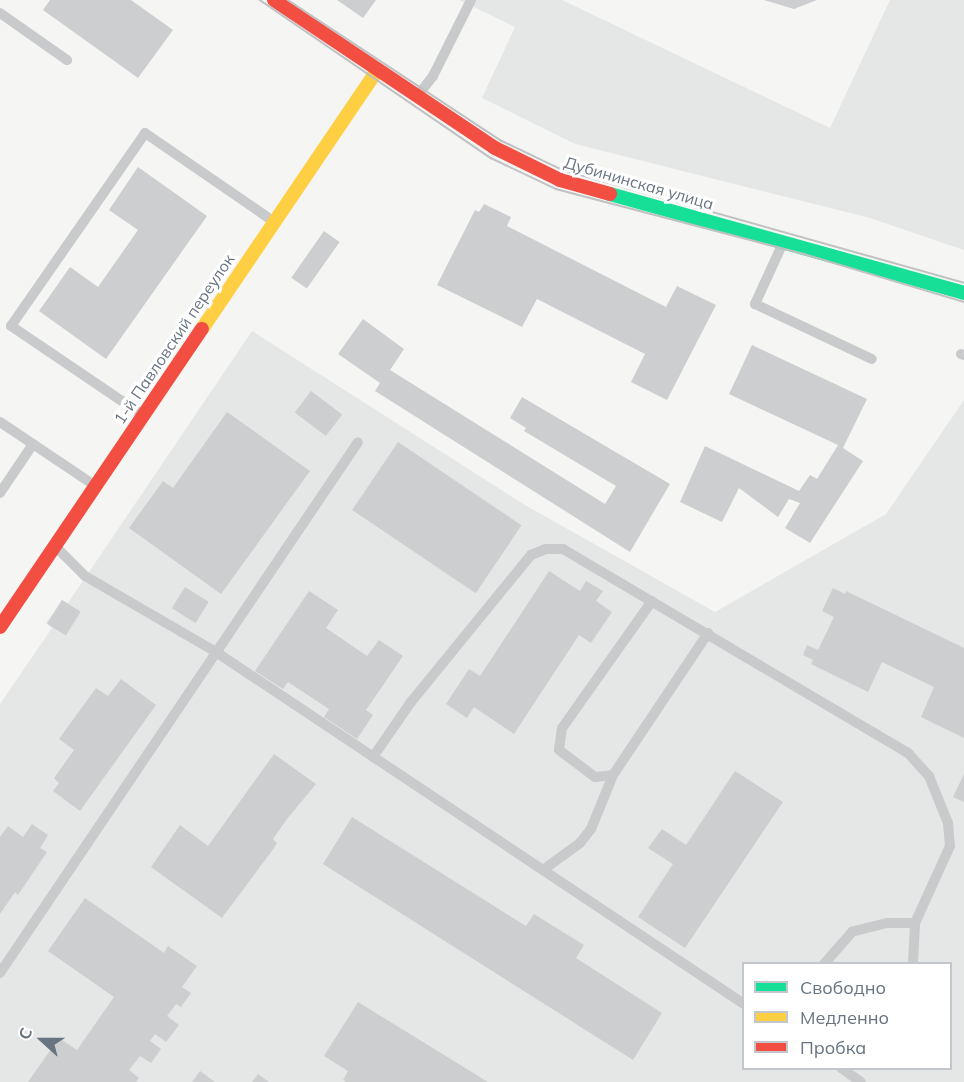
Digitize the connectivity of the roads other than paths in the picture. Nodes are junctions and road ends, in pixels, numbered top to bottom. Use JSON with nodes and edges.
{"nodes":[{"id":1,"x":274,"y":0,"type":"edge"},
{"id":2,"x":471,"y":0,"type":"edge"},
{"id":3,"x":0,"y":13,"type":"edge"},
{"id":4,"x":68,"y":60,"type":"dead end"},
{"id":5,"x":377,"y":71,"type":"junction"},
{"id":6,"x":417,"y":97,"type":"junction"},
{"id":7,"x":273,"y":221,"type":"junction"},
{"id":8,"x":784,"y":241,"type":"junction"},
{"id":9,"x":964,"y":293,"type":"edge"},
{"id":10,"x":872,"y":359,"type":"dead end"},
{"id":11,"x":142,"y":415,"type":"junction"},
{"id":12,"x":0,"y":422,"type":"edge"},
{"id":13,"x":358,"y":442,"type":"dead end"},
{"id":14,"x":33,"y":444,"type":"junction"},
{"id":15,"x":95,"y":486,"type":"junction"},
{"id":16,"x":0,"y":493,"type":"edge"},
{"id":17,"x":54,"y":546,"type":"junction"},
{"id":18,"x":652,"y":601,"type":"junction"},
{"id":19,"x":0,"y":627,"type":"edge"},
{"id":20,"x":708,"y":633,"type":"junction"},
{"id":21,"x":216,"y":652,"type":"junction"},
{"id":22,"x":373,"y":757,"type":"junction"},
{"id":23,"x":613,"y":775,"type":"junction"},
{"id":24,"x":543,"y":870,"type":"junction"},
{"id":25,"x":915,"y":923,"type":"junction"},
{"id":26,"x":825,"y":962,"type":"edge"},
{"id":27,"x":913,"y":962,"type":"edge"},
{"id":28,"x":0,"y":973,"type":"edge"},
{"id":29,"x":742,"y":1003,"type":"edge"}],
"edges":[{"from":1,"to":5,"type":"main road","name":"Дубининская улица"},
{"from":2,"to":6,"type":"lane"},
{"from":3,"to":4,"type":"lane"},
{"from":5,"to":6,"type":"main road","name":"Дубининская улица"},
{"from":5,"to":7,"type":"main road","name":"1-й Павловский переулок"},
{"from":6,"to":8,"type":"main road","name":"Дубининская улица"},
{"from":7,"to":11,"type":"main road","name":"1-й Павловский переулок"},
{"from":7,"to":11,"type":"lane"},
{"from":8,"to":9,"type":"main road","name":"Дубининская улица"},
{"from":8,"to":10,"type":"lane"},
{"from":11,"to":15,"type":"main road","name":"1-й Павловский переулок"},
{"from":12,"to":14,"type":"lane"},
{"from":13,"to":21,"type":"lane"},
{"from":14,"to":15,"type":"lane"},
{"from":14,"to":16,"type":"lane"},
{"from":15,"to":17,"type":"main road","name":"1-й Павловский переулок"},
{"from":17,"to":19,"type":"main road","name":"1-й Павловский переулок"},
{"from":17,"to":21,"type":"lane"},
{"from":18,"to":20,"type":"lane"},
{"from":18,"to":22,"type":"lane"},
{"from":18,"to":23,"type":"lane"},
{"from":20,"to":23,"type":"lane"},
{"from":20,"to":25,"type":"lane"},
{"from":21,"to":22,"type":"lane"},
{"from":21,"to":28,"type":"lane"},
{"from":22,"to":24,"type":"lane"},
{"from":23,"to":24,"type":"lane"},
{"from":24,"to":29,"type":"lane"},
{"from":25,"to":26,"type":"lane"},
{"from":25,"to":27,"type":"lane"}]}
